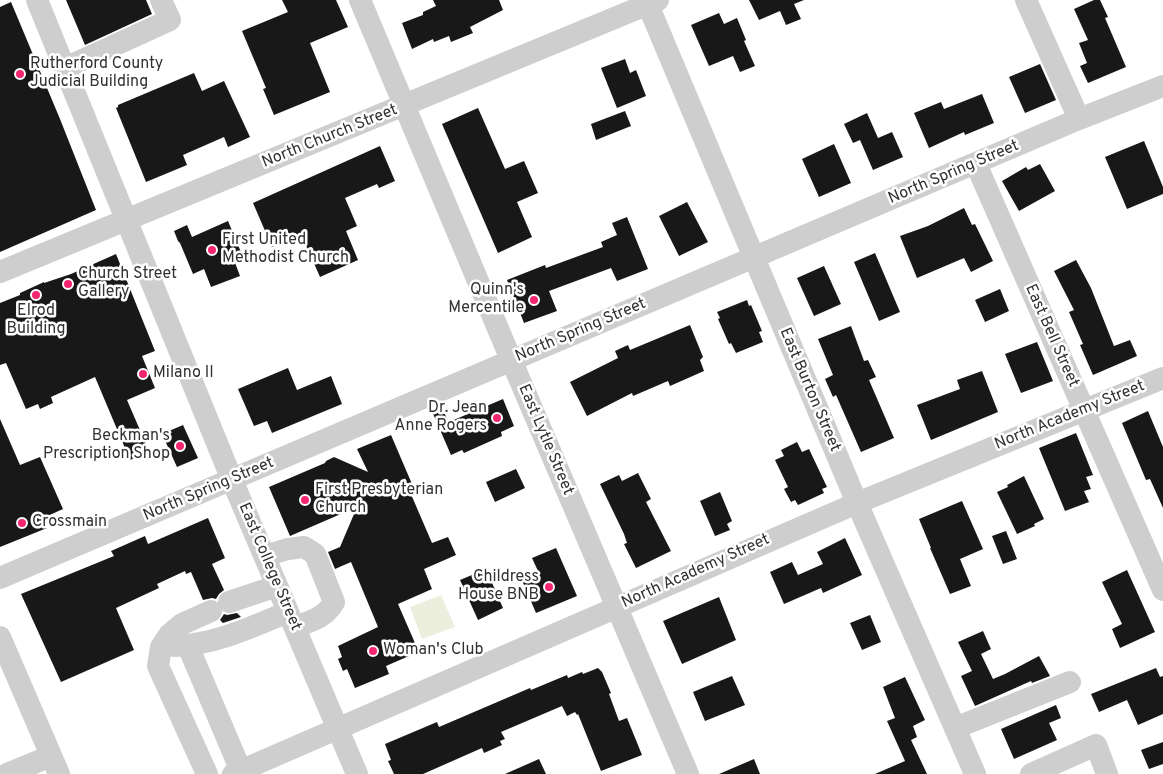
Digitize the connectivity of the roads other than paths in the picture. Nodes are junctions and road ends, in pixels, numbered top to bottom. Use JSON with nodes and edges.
{"nodes":[{"id":1,"x":37,"y":0,"type":"edge"},
{"id":2,"x":161,"y":0,"type":"edge"},
{"id":3,"x":360,"y":0,"type":"edge"},
{"id":4,"x":1026,"y":0,"type":"edge"},
{"id":5,"x":651,"y":1,"type":"edge"},
{"id":6,"x":65,"y":68,"type":"junction"},
{"id":7,"x":1163,"y":86,"type":"edge"},
{"id":8,"x":406,"y":106,"type":"junction"},
{"id":9,"x":1079,"y":120,"type":"junction"},
{"id":10,"x":976,"y":164,"type":"junction"},
{"id":11,"x":127,"y":220,"type":"junction"},
{"id":12,"x":753,"y":258,"type":"junction"},
{"id":13,"x":0,"y":272,"type":"edge"},
{"id":14,"x":512,"y":361,"type":"junction"},
{"id":15,"x":1163,"y":378,"type":"edge"},
{"id":16,"x":1083,"y":410,"type":"junction"},
{"id":17,"x":232,"y":480,"type":"junction"},
{"id":18,"x":856,"y":503,"type":"junction"},
{"id":19,"x":264,"y":556,"type":"junction"},
{"id":20,"x":0,"y":578,"type":"edge"},
{"id":21,"x":277,"y":586,"type":"junction"},
{"id":22,"x":1163,"y":590,"type":"edge"},
{"id":23,"x":617,"y":607,"type":"junction"},
{"id":24,"x":291,"y":619,"type":"junction"},
{"id":25,"x":0,"y":637,"type":"edge"},
{"id":26,"x":188,"y":646,"type":"junction"},
{"id":27,"x":159,"y":657,"type":"junction"},
{"id":28,"x":1070,"y":682,"type":"dead end"},
{"id":29,"x":955,"y":728,"type":"junction"},
{"id":30,"x":338,"y":729,"type":"junction"},
{"id":31,"x":55,"y":765,"type":"edge"},
{"id":32,"x":279,"y":765,"type":"edge"},
{"id":33,"x":237,"y":772,"type":"edge"},
{"id":34,"x":7,"y":774,"type":"edge"},
{"id":35,"x":207,"y":774,"type":"edge"},
{"id":36,"x":357,"y":774,"type":"edge"},
{"id":37,"x":688,"y":774,"type":"edge"},
{"id":38,"x":975,"y":774,"type":"edge"},
{"id":39,"x":1031,"y":774,"type":"edge"},
{"id":40,"x":1107,"y":774,"type":"edge"}],
"edges":[{"from":1,"to":6,"type":"street","name":"East College Street"},
{"from":2,"to":6,"type":"street"},
{"from":3,"to":8,"type":"street","name":"East Lytle Street"},
{"from":4,"to":9,"type":"street"},
{"from":5,"to":8,"type":"street","name":"North Church Street"},
{"from":5,"to":12,"type":"street","name":"East Burton Street"},
{"from":6,"to":11,"type":"street","name":"East College Street"},
{"from":7,"to":9,"type":"street","name":"North Spring Street"},
{"from":8,"to":11,"type":"street","name":"North Church Street"},
{"from":8,"to":14,"type":"street","name":"East Lytle Street"},
{"from":9,"to":10,"type":"street","name":"North Spring Street"},
{"from":10,"to":12,"type":"street","name":"North Spring Street"},
{"from":10,"to":16,"type":"street","name":"East Bell Street"},
{"from":11,"to":13,"type":"street","name":"North Church Street"},
{"from":11,"to":17,"type":"street","name":"East College Street"},
{"from":12,"to":14,"type":"street","name":"North Spring Street"},
{"from":12,"to":18,"type":"street","name":"East Burton Street"},
{"from":14,"to":17,"type":"street","name":"North Spring Street"},
{"from":14,"to":23,"type":"street","name":"East Lytle Street"},
{"from":15,"to":16,"type":"street","name":"North Academy Street"},
{"from":16,"to":18,"type":"street","name":"North Academy Street"},
{"from":16,"to":22,"type":"street","name":"East Bell Street"},
{"from":17,"to":19,"type":"street","name":"East College Street"},
{"from":17,"to":20,"type":"street","name":"North Spring Street"},
{"from":18,"to":23,"type":"street","name":"North Academy Street"},
{"from":18,"to":29,"type":"street","name":"East Burton Street"},
{"from":19,"to":21,"type":"street","name":"East College Street"},
{"from":19,"to":24,"type":"street"},
{"from":21,"to":24,"type":"street","name":"East College Street"},
{"from":21,"to":27,"type":"street"},
{"from":23,"to":30,"type":"street","name":"North Academy Street"},
{"from":23,"to":37,"type":"street","name":"East Lytle Street"},
{"from":24,"to":26,"type":"street"},
{"from":24,"to":30,"type":"street","name":"East College Street"},
{"from":25,"to":31,"type":"street"},
{"from":26,"to":27,"type":"street"},
{"from":26,"to":33,"type":"street"},
{"from":27,"to":35,"type":"street"},
{"from":28,"to":29,"type":"street"},
{"from":29,"to":38,"type":"street","name":"East Burton Street"},
{"from":30,"to":32,"type":"street","name":"North Academy Street"},
{"from":30,"to":36,"type":"street","name":"East College Street"},
{"from":31,"to":34,"type":"street"},
{"from":32,"to":33,"type":"street","name":"North Academy Street"},
{"from":39,"to":40,"type":"street"}]}
